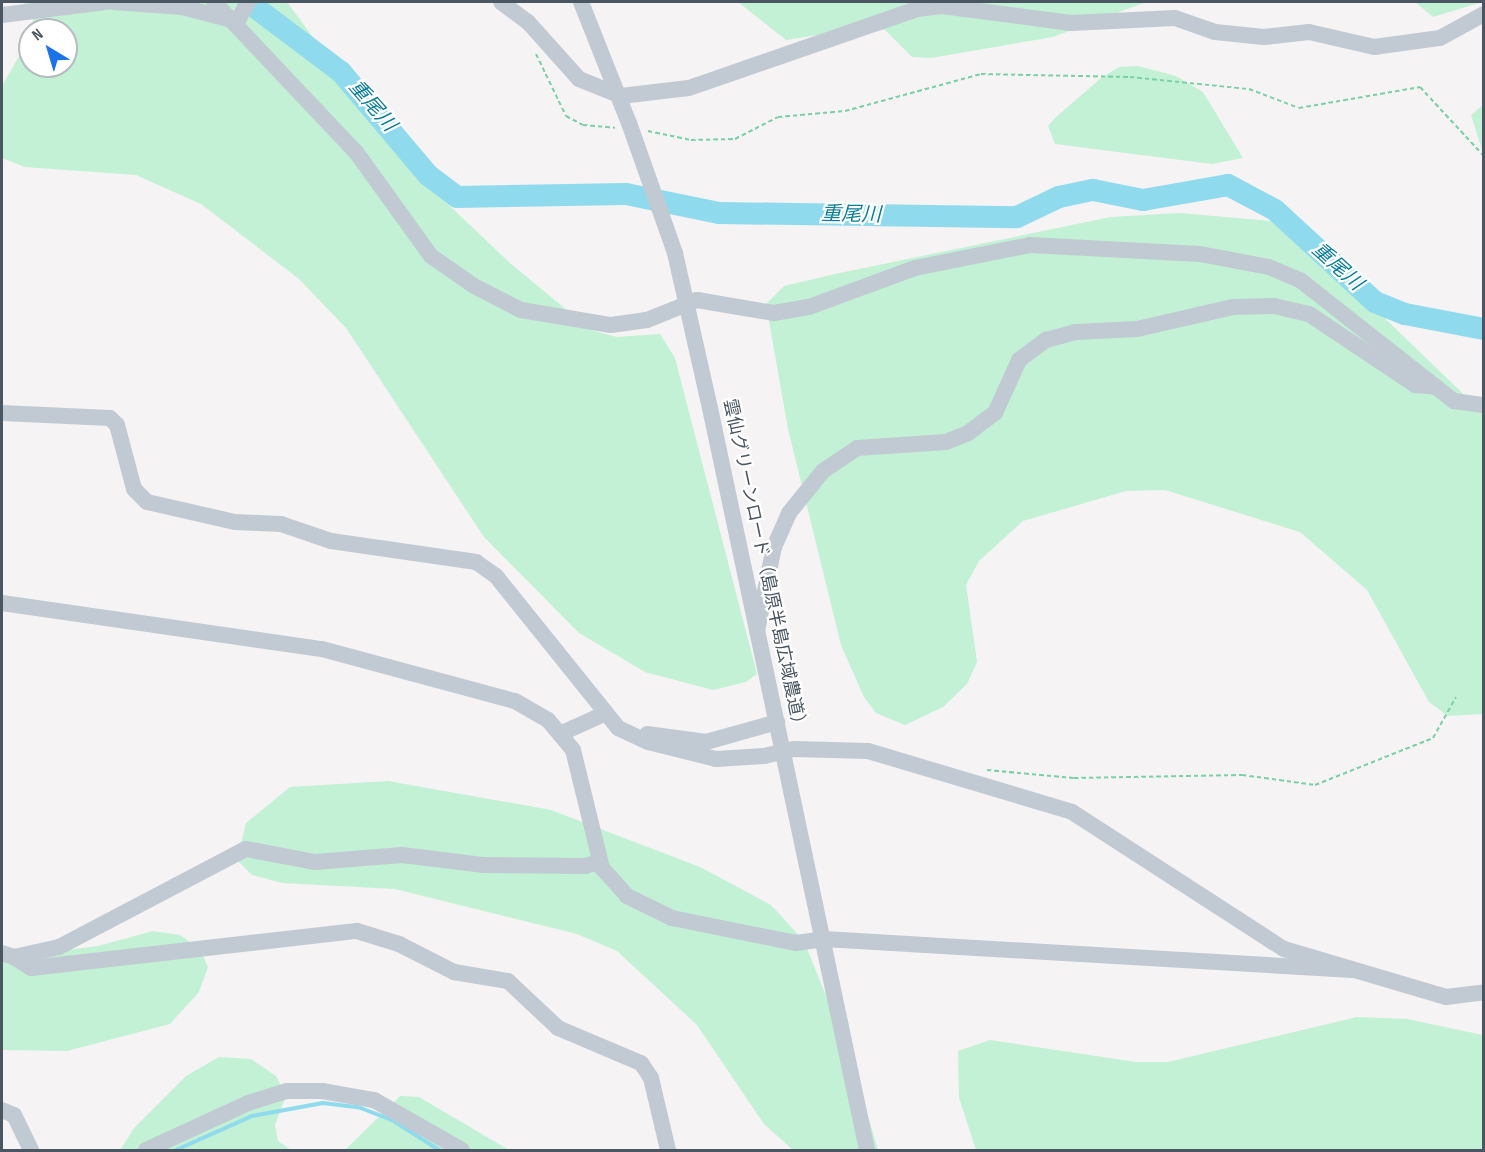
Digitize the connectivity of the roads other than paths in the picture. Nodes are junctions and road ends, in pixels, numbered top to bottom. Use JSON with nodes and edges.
{"nodes":[{"id":1,"x":107,"y":2,"type":"edge"},
{"id":2,"x":114,"y":2,"type":"edge"},
{"id":3,"x":214,"y":2,"type":"edge"},
{"id":4,"x":501,"y":2,"type":"edge"},
{"id":5,"x":580,"y":2,"type":"edge"},
{"id":6,"x":244,"y":10,"type":"edge"},
{"id":7,"x":1484,"y":14,"type":"edge"},
{"id":8,"x":2,"y":15,"type":"edge"},
{"id":9,"x":621,"y":96,"type":"junction"},
{"id":10,"x":1436,"y":387,"type":"junction"},
{"id":11,"x":1484,"y":405,"type":"edge"},
{"id":12,"x":2,"y":413,"type":"edge"},
{"id":13,"x":2,"y":603,"type":"edge"},
{"id":14,"x":757,"y":632,"type":"junction"},
{"id":15,"x":604,"y":714,"type":"junction"},
{"id":16,"x":777,"y":722,"type":"junction"},
{"id":17,"x":562,"y":733,"type":"junction"},
{"id":18,"x":634,"y":736,"type":"junction"},
{"id":19,"x":599,"y":862,"type":"junction"},
{"id":20,"x":824,"y":939,"type":"junction"},
{"id":21,"x":8,"y":955,"type":"edge"},
{"id":22,"x":1352,"y":970,"type":"junction"},
{"id":23,"x":1484,"y":993,"type":"edge"},
{"id":24,"x":2,"y":1110,"type":"edge"},
{"id":25,"x":31,"y":1150,"type":"edge"},
{"id":26,"x":146,"y":1150,"type":"edge"},
{"id":27,"x":462,"y":1150,"type":"edge"},
{"id":28,"x":668,"y":1150,"type":"edge"},
{"id":29,"x":867,"y":1150,"type":"edge"}],
"edges":[{"from":1,"to":8,"type":"street"},
{"from":2,"to":6,"type":"street"},
{"from":3,"to":6,"type":"street"},
{"from":4,"to":9,"type":"street"},
{"from":5,"to":9,"type":"street","name":"雲仙グリーンロード（島原半島広域農道）"},
{"from":6,"to":10,"type":"street"},
{"from":7,"to":9,"type":"street"},
{"from":9,"to":14,"type":"street","name":"雲仙グリーンロード（島原半島広域農道）","bridge":true},
{"from":10,"to":11,"type":"street"},
{"from":10,"to":14,"type":"street"},
{"from":12,"to":15,"type":"street"},
{"from":13,"to":17,"type":"street"},
{"from":14,"to":16,"type":"street","name":"雲仙グリーンロード（島原半島広域農道）"},
{"from":15,"to":17,"type":"street"},
{"from":15,"to":18,"type":"street"},
{"from":16,"to":18,"type":"street"},
{"from":16,"to":20,"type":"street","name":"雲仙グリーンロード（島原半島広域農道）"},
{"from":17,"to":19,"type":"street"},
{"from":18,"to":22,"type":"street","bridge":true},
{"from":19,"to":20,"type":"street"},
{"from":19,"to":21,"type":"street"},
{"from":20,"to":22,"type":"street"},
{"from":20,"to":29,"type":"street","name":"雲仙グリーンロード（島原半島広域農道）"},
{"from":21,"to":28,"type":"street"},
{"from":22,"to":23,"type":"street"},
{"from":24,"to":25,"type":"street"},
{"from":26,"to":27,"type":"street"}]}
